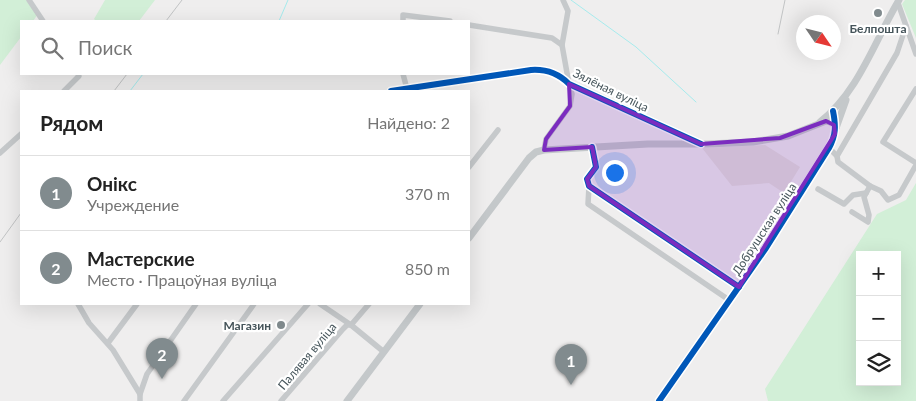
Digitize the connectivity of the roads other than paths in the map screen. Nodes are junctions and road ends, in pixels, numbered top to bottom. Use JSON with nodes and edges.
{"nodes":[{"id":1,"x":29,"y":0,"type":"edge"},
{"id":2,"x":563,"y":0,"type":"edge"},
{"id":3,"x":899,"y":1,"type":"edge"},
{"id":4,"x":403,"y":18,"type":"edge"},
{"id":5,"x":42,"y":20,"type":"edge"},
{"id":6,"x":434,"y":20,"type":"edge"},
{"id":7,"x":470,"y":25,"type":"edge"},
{"id":8,"x":906,"y":26,"type":"junction"},
{"id":9,"x":562,"y":45,"type":"junction"},
{"id":10,"x":916,"y":54,"type":"edge"},
{"id":11,"x":78,"y":75,"type":"edge"},
{"id":12,"x":403,"y":75,"type":"edge"},
{"id":13,"x":569,"y":84,"type":"junction"},
{"id":14,"x":407,"y":89,"type":"junction"},
{"id":15,"x":916,"y":89,"type":"edge"},
{"id":16,"x":65,"y":90,"type":"edge"},
{"id":17,"x":399,"y":90,"type":"edge"},
{"id":18,"x":851,"y":90,"type":"junction"},
{"id":19,"x":833,"y":111,"type":"junction"},
{"id":20,"x":818,"y":123,"type":"junction"},
{"id":21,"x":836,"y":128,"type":"junction"},
{"id":22,"x":498,"y":130,"type":"dead end"},
{"id":23,"x":20,"y":135,"type":"edge"},
{"id":24,"x":701,"y":144,"type":"junction"},
{"id":25,"x":592,"y":146,"type":"junction"},
{"id":26,"x":829,"y":148,"type":"junction"},
{"id":27,"x":544,"y":150,"type":"junction"},
{"id":28,"x":0,"y":153,"type":"edge"},
{"id":29,"x":837,"y":156,"type":"junction"},
{"id":30,"x":916,"y":164,"type":"edge"},
{"id":31,"x":470,"y":166,"type":"edge"},
{"id":32,"x":589,"y":186,"type":"junction"},
{"id":33,"x":870,"y":186,"type":"junction"},
{"id":34,"x":818,"y":189,"type":"dead end"},
{"id":35,"x":866,"y":193,"type":"junction"},
{"id":36,"x":852,"y":212,"type":"dead end"},
{"id":37,"x":470,"y":237,"type":"edge"},
{"id":38,"x":740,"y":287,"type":"junction"},
{"id":39,"x":730,"y":300,"type":"junction"},
{"id":40,"x":79,"y":305,"type":"edge"},
{"id":41,"x":136,"y":305,"type":"edge"},
{"id":42,"x":195,"y":305,"type":"edge"},
{"id":43,"x":253,"y":305,"type":"edge"},
{"id":44,"x":307,"y":305,"type":"edge"},
{"id":45,"x":321,"y":305,"type":"edge"},
{"id":46,"x":367,"y":305,"type":"edge"},
{"id":47,"x":419,"y":305,"type":"edge"},
{"id":48,"x":351,"y":325,"type":"junction"},
{"id":49,"x":108,"y":343,"type":"junction"},
{"id":50,"x":384,"y":352,"type":"junction"},
{"id":51,"x":140,"y":394,"type":"junction"},
{"id":52,"x":140,"y":401,"type":"edge"},
{"id":53,"x":184,"y":401,"type":"edge"},
{"id":54,"x":223,"y":401,"type":"edge"},
{"id":55,"x":282,"y":401,"type":"edge"},
{"id":56,"x":347,"y":401,"type":"edge"},
{"id":57,"x":658,"y":401,"type":"edge"}],
"edges":[{"from":1,"to":5,"type":"street"},
{"from":2,"to":9,"type":"street"},
{"from":3,"to":8,"type":"street"},
{"from":3,"to":18,"type":"main road"},
{"from":4,"to":6,"type":"street"},
{"from":7,"to":9,"type":"street"},
{"from":8,"to":10,"type":"street"},
{"from":8,"to":29,"type":"street"},
{"from":9,"to":13,"type":"street"},
{"from":11,"to":16,"type":"street"},
{"from":12,"to":14,"type":"street"},
{"from":13,"to":14,"type":"street","name":"Зялёная вуліца"},
{"from":13,"to":24,"type":"street","name":"Зялёная вуліца"},
{"from":13,"to":27,"type":"street"},
{"from":14,"to":17,"type":"street","name":"Зялёная вуліца"},
{"from":15,"to":30,"type":"street"},
{"from":18,"to":19,"type":"main road"},
{"from":18,"to":21,"type":"main road"},
{"from":19,"to":20,"type":"main road"},
{"from":19,"to":21,"type":"street","name":"Добрушская вуліца"},
{"from":20,"to":21,"type":"main road"},
{"from":20,"to":24,"type":"main road"},
{"from":21,"to":26,"type":"street","name":"Добрушская вуліца"},
{"from":22,"to":31,"type":"street"},
{"from":23,"to":28,"type":"street"},
{"from":24,"to":25,"type":"main road"},
{"from":25,"to":27,"type":"main road"},
{"from":25,"to":32,"type":"street"},
{"from":26,"to":29,"type":"street"},
{"from":26,"to":38,"type":"street","name":"Добрушская вуліца"},
{"from":27,"to":37,"type":"main road"},
{"from":29,"to":33,"type":"street"},
{"from":30,"to":33,"type":"street"},
{"from":32,"to":38,"type":"street"},
{"from":32,"to":39,"type":"street"},
{"from":33,"to":35,"type":"street"},
{"from":34,"to":35,"type":"street"},
{"from":35,"to":36,"type":"street"},
{"from":38,"to":39,"type":"street","name":"Добрушская вуліца"},
{"from":39,"to":57,"type":"street","name":"Добрушская вуліца"},
{"from":40,"to":49,"type":"street"},
{"from":41,"to":49,"type":"street"},
{"from":42,"to":51,"type":"street"},
{"from":43,"to":53,"type":"street"},
{"from":44,"to":54,"type":"street"},
{"from":45,"to":48,"type":"street"},
{"from":46,"to":48,"type":"street","name":"Палявая вуліца"},
{"from":47,"to":50,"type":"main road"},
{"from":48,"to":50,"type":"street"},
{"from":48,"to":55,"type":"street","name":"Палявая вуліца"},
{"from":49,"to":51,"type":"street"},
{"from":50,"to":56,"type":"main road"},
{"from":51,"to":52,"type":"street"}]}
